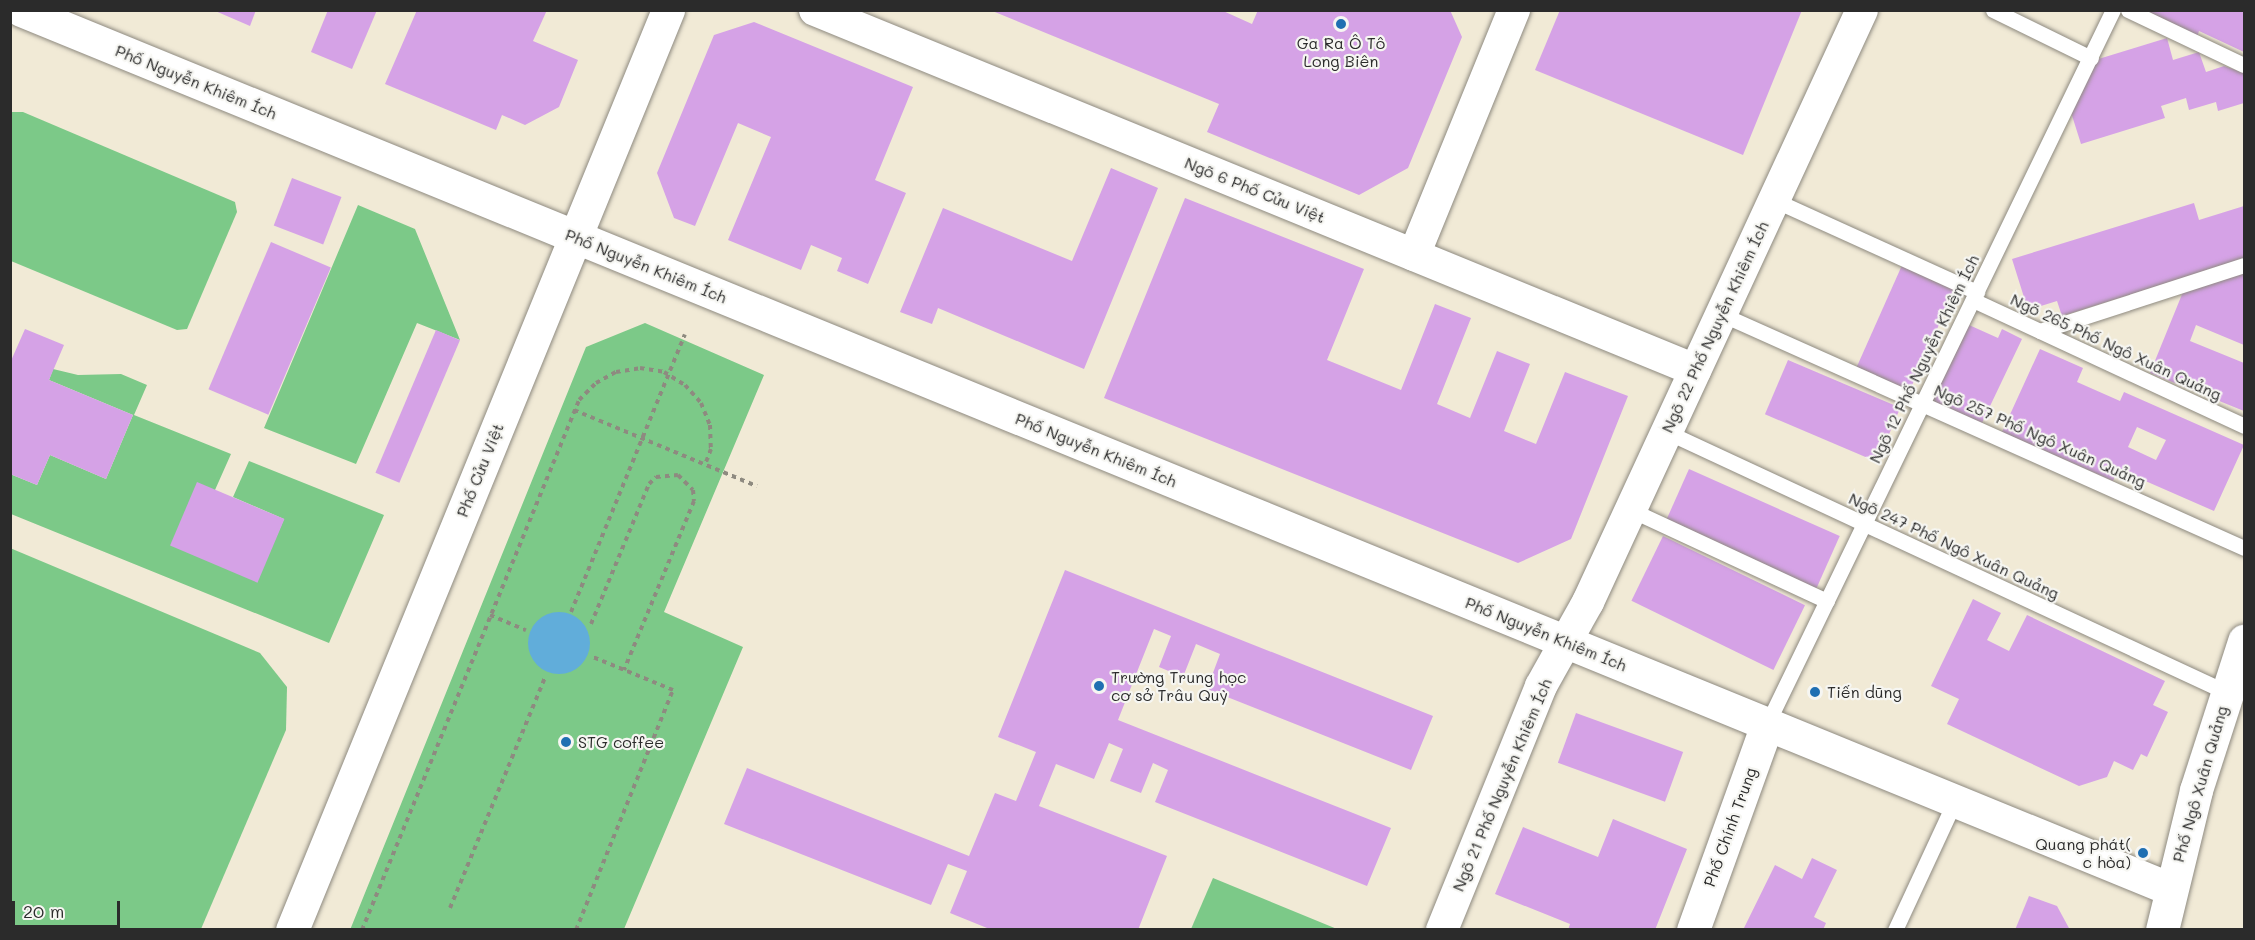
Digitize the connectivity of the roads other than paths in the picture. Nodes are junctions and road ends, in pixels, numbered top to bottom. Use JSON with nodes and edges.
{"nodes":[{"id":1,"x":21,"y":10,"type":"edge"},
{"id":2,"x":668,"y":10,"type":"edge"},
{"id":3,"x":815,"y":10,"type":"edge"},
{"id":4,"x":1514,"y":10,"type":"edge"},
{"id":5,"x":1862,"y":10,"type":"edge"},
{"id":6,"x":1993,"y":10,"type":"edge"},
{"id":7,"x":2114,"y":10,"type":"edge"},
{"id":8,"x":2128,"y":10,"type":"edge"},
{"id":9,"x":2091,"y":58,"type":"junction"},
{"id":10,"x":2244,"y":64,"type":"edge"},
{"id":11,"x":1774,"y":200,"type":"junction"},
{"id":12,"x":575,"y":237,"type":"junction"},
{"id":13,"x":1414,"y":255,"type":"junction"},
{"id":14,"x":2244,"y":265,"type":"edge"},
{"id":15,"x":1975,"y":296,"type":"junction"},
{"id":16,"x":1721,"y":314,"type":"junction"},
{"id":17,"x":2040,"y":331,"type":"junction"},
{"id":18,"x":1695,"y":370,"type":"junction"},
{"id":19,"x":1923,"y":404,"type":"junction"},
{"id":20,"x":2244,"y":426,"type":"edge"},
{"id":21,"x":1667,"y":432,"type":"junction"},
{"id":22,"x":1631,"y":510,"type":"junction"},
{"id":23,"x":1864,"y":524,"type":"junction"},
{"id":24,"x":2244,"y":548,"type":"edge"},
{"id":25,"x":1827,"y":601,"type":"junction"},
{"id":26,"x":2244,"y":640,"type":"edge"},
{"id":27,"x":1566,"y":642,"type":"junction"},
{"id":28,"x":2226,"y":692,"type":"junction"},
{"id":29,"x":1767,"y":724,"type":"junction"},
{"id":30,"x":1955,"y":801,"type":"junction"},
{"id":31,"x":2171,"y":889,"type":"junction"},
{"id":32,"x":292,"y":930,"type":"edge"},
{"id":33,"x":1442,"y":930,"type":"edge"},
{"id":34,"x":1693,"y":930,"type":"edge"},
{"id":35,"x":1895,"y":930,"type":"edge"},
{"id":36,"x":2162,"y":930,"type":"edge"}],
"edges":[{"from":1,"to":12,"type":"street","name":"Phố Nguyễn Khiêm Ích"},
{"from":2,"to":12,"type":"street","name":"Phố Cửu Việt"},
{"from":3,"to":13,"type":"street","name":"Ngõ 6 Phố Cửu Việt"},
{"from":4,"to":13,"type":"street"},
{"from":5,"to":11,"type":"street","name":"Ngõ 22 Phố Nguyễn Khiêm Ích"},
{"from":6,"to":9,"type":"lane"},
{"from":7,"to":9,"type":"lane","name":"Ngõ 12 Phố Nguyễn Khiêm Ích"},
{"from":8,"to":10,"type":"lane"},
{"from":9,"to":15,"type":"lane","name":"Ngõ 12 Phố Nguyễn Khiêm Ích"},
{"from":11,"to":15,"type":"lane","name":"Ngõ 265 Phố Ngô Xuân Quảng"},
{"from":11,"to":16,"type":"street","name":"Ngõ 22 Phố Nguyễn Khiêm Ích"},
{"from":12,"to":27,"type":"street","name":"Phố Nguyễn Khiêm Ích"},
{"from":12,"to":32,"type":"street","name":"Phố Cửu Việt"},
{"from":13,"to":18,"type":"street","name":"Ngõ 6 Phố Cửu Việt"},
{"from":14,"to":17,"type":"lane"},
{"from":15,"to":17,"type":"lane","name":"Ngõ 265 Phố Ngô Xuân Quảng"},
{"from":15,"to":19,"type":"lane","name":"Ngõ 12 Phố Nguyễn Khiêm Ích"},
{"from":16,"to":18,"type":"street","name":"Ngõ 22 Phố Nguyễn Khiêm Ích"},
{"from":16,"to":19,"type":"lane","name":"Ngõ 257 Phố Ngô Xuân Quảng"},
{"from":17,"to":20,"type":"lane","name":"Ngõ 265 Phố Ngô Xuân Quảng"},
{"from":18,"to":21,"type":"street","name":"Ngõ 22 Phố Nguyễn Khiêm Ích"},
{"from":19,"to":23,"type":"lane","name":"Ngõ 12 Phố Nguyễn Khiêm Ích"},
{"from":19,"to":24,"type":"lane","name":"Ngõ 257 Phố Ngô Xuân Quảng"},
{"from":21,"to":22,"type":"street","name":"Ngõ 22 Phố Nguyễn Khiêm Ích"},
{"from":21,"to":23,"type":"lane","name":"Ngõ 247 Phố Ngô Xuân Quảng"},
{"from":22,"to":25,"type":"lane"},
{"from":22,"to":27,"type":"street","name":"Ngõ 22 Phố Nguyễn Khiêm Ích"},
{"from":23,"to":25,"type":"lane","name":"Ngõ 12 Phố Nguyễn Khiêm Ích"},
{"from":23,"to":28,"type":"lane","name":"Ngõ 247 Phố Ngô Xuân Quảng"},
{"from":25,"to":29,"type":"lane","name":"Ngõ 12 Phố Nguyễn Khiêm Ích"},
{"from":26,"to":28,"type":"street","name":"Phố Ngô Xuân Quảng"},
{"from":27,"to":29,"type":"street","name":"Phố Nguyễn Khiêm Ích"},
{"from":27,"to":33,"type":"street","name":"Ngõ 21 Phố Nguyễn Khiêm Ích"},
{"from":28,"to":31,"type":"street","name":"Phố Ngô Xuân Quảng"},
{"from":29,"to":30,"type":"street","name":"Phố Nguyễn Khiêm Ích"},
{"from":29,"to":34,"type":"street","name":"Phố Chính Trung"},
{"from":30,"to":31,"type":"street","name":"Phố Nguyễn Khiêm Ích"},
{"from":30,"to":35,"type":"lane"},
{"from":31,"to":36,"type":"street","name":"Phố Ngô Xuân Quảng"}]}
